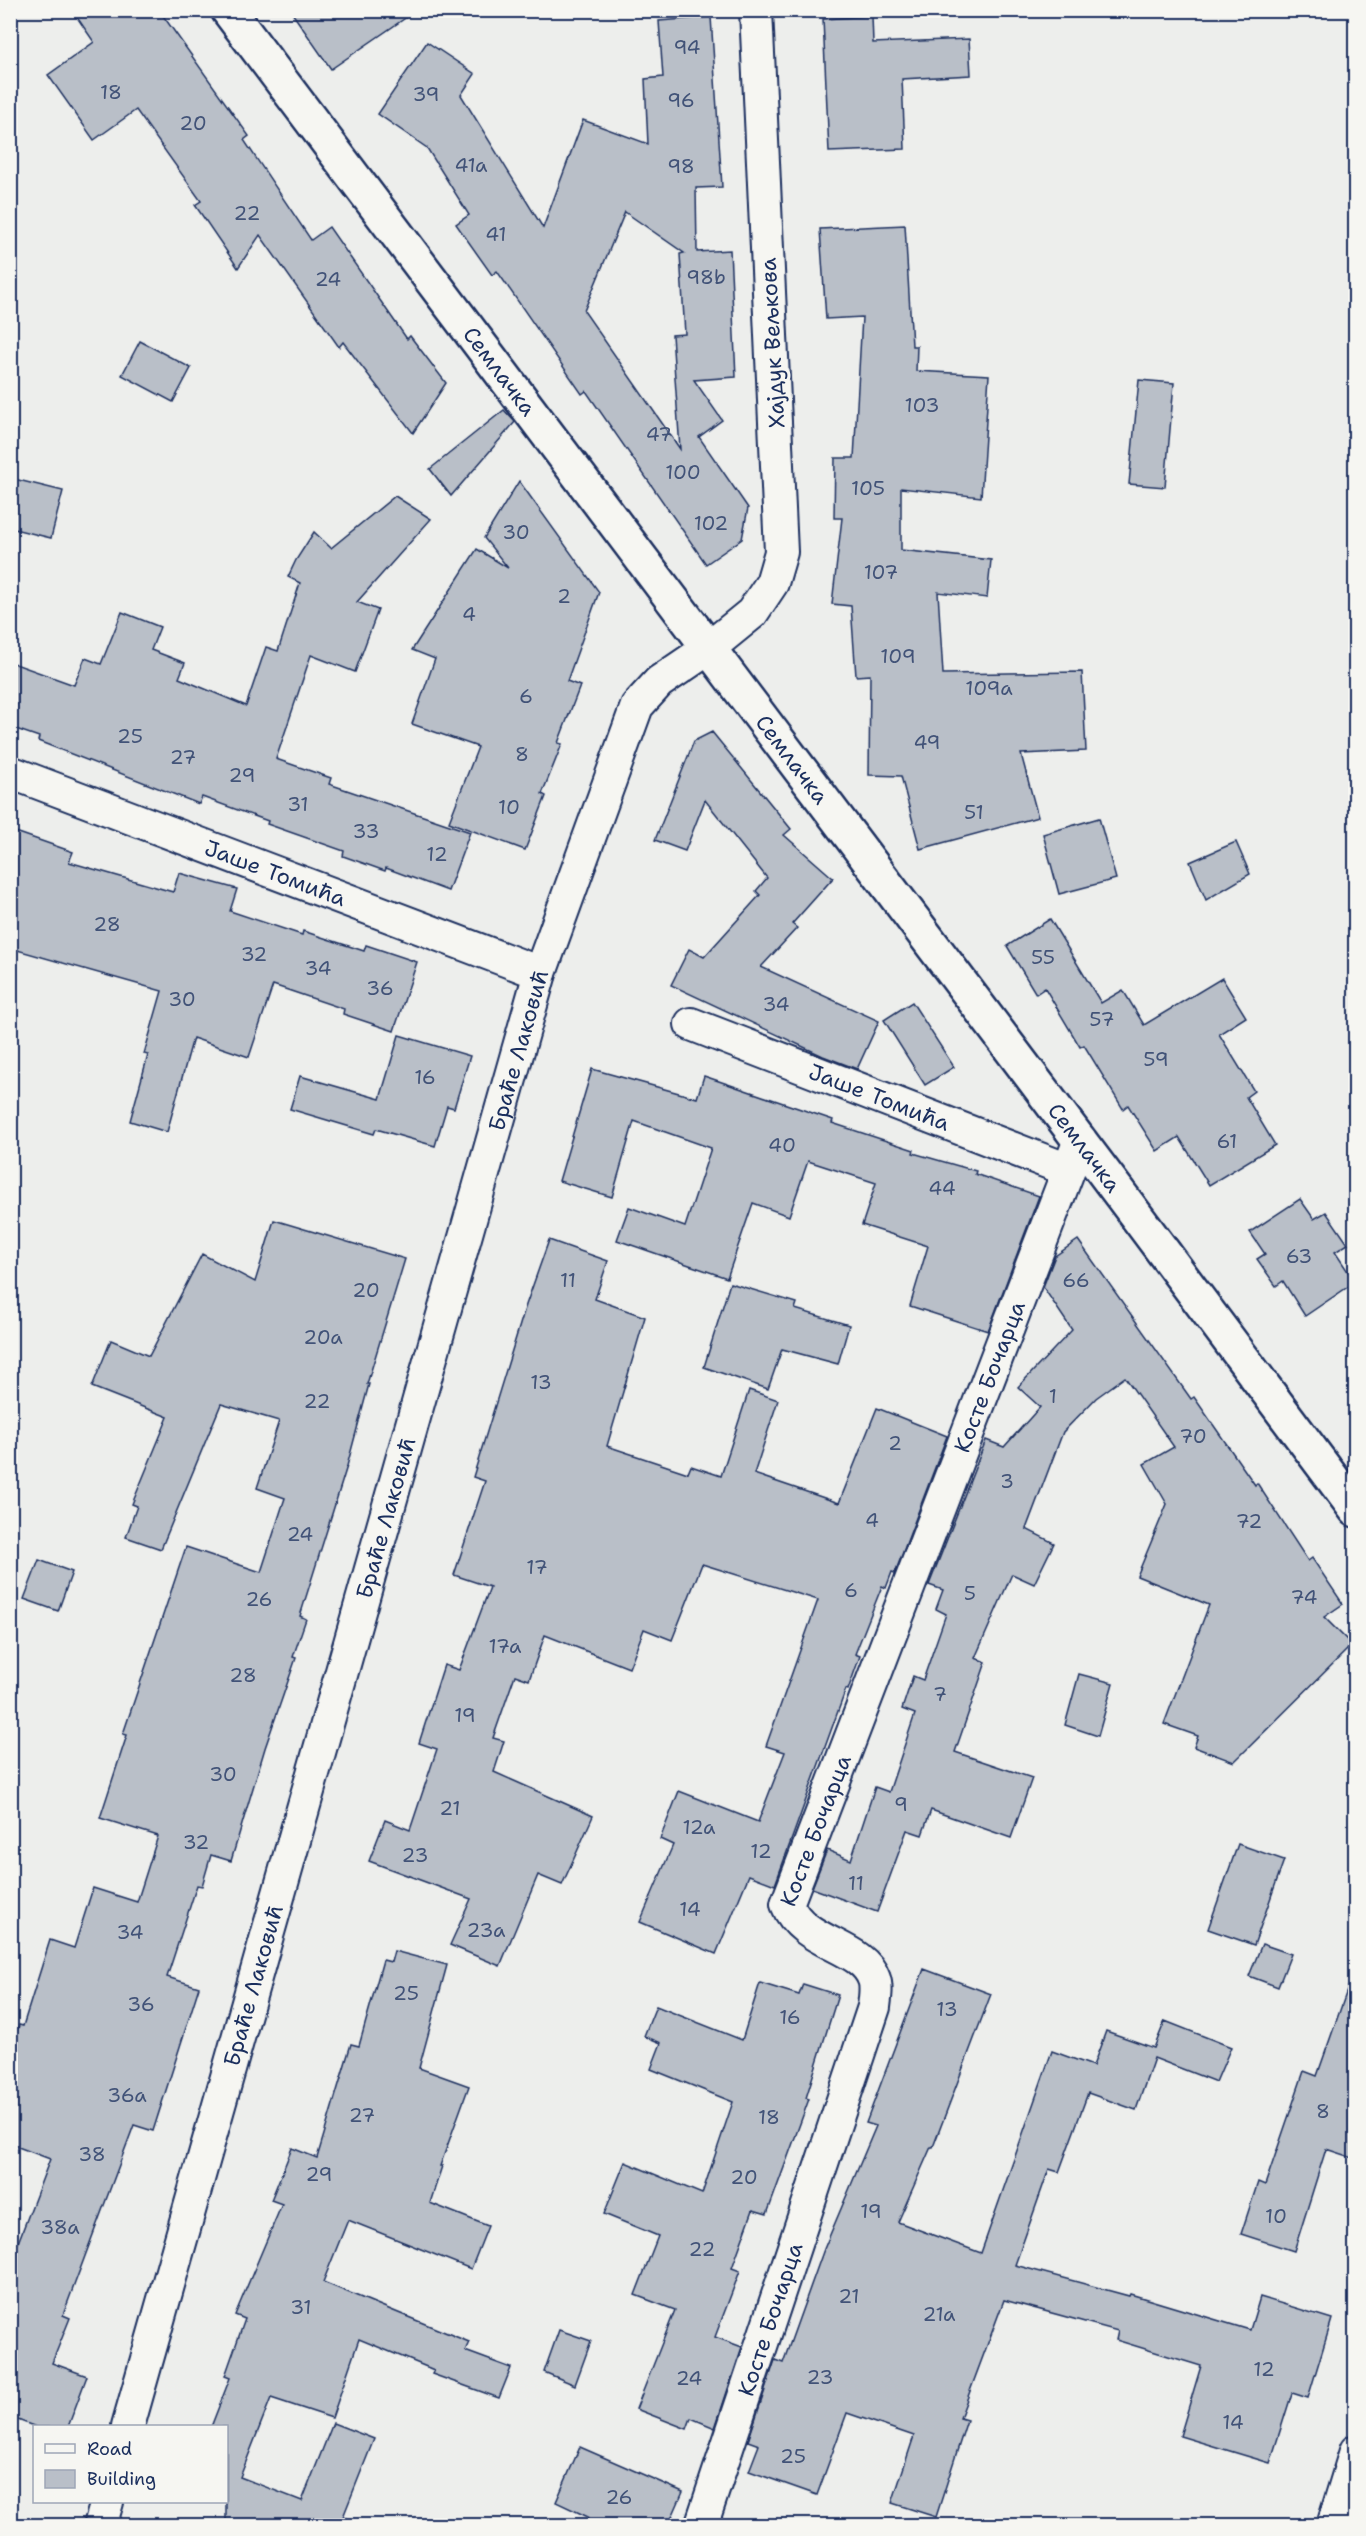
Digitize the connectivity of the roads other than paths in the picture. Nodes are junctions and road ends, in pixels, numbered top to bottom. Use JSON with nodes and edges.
{"nodes":[{"id":1,"x":228,"y":10,"type":"edge"},
{"id":2,"x":756,"y":10,"type":"edge"},
{"id":3,"x":709,"y":648,"type":"junction"},
{"id":4,"x":10,"y":772,"type":"edge"},
{"id":5,"x":540,"y":973,"type":"junction"},
{"id":6,"x":691,"y":1024,"type":"dead end"},
{"id":7,"x":1080,"y":1140,"type":"junction"},
{"id":8,"x":1068,"y":1170,"type":"junction"},
{"id":9,"x":1356,"y":1510,"type":"edge"},
{"id":10,"x":129,"y":2425,"type":"edge"},
{"id":11,"x":1356,"y":2451,"type":"edge"},
{"id":12,"x":107,"y":2503,"type":"edge"},
{"id":13,"x":100,"y":2526,"type":"edge"},
{"id":14,"x":701,"y":2526,"type":"edge"},
{"id":15,"x":1333,"y":2526,"type":"edge"}],
"edges":[{"from":1,"to":3,"type":"main road","name":"Семлачка"},
{"from":2,"to":3,"type":"street","name":"Хајдук Вељкова"},
{"from":3,"to":5,"type":"street","name":"Браће Лаковић"},
{"from":3,"to":7,"type":"main road","name":"Семлачка"},
{"from":4,"to":5,"type":"street","name":"Јаше Томића"},
{"from":5,"to":10,"type":"street","name":"Браће Лаковић"},
{"from":6,"to":8,"type":"street","name":"Јаше Томића"},
{"from":7,"to":8,"type":"street","name":"Косте Бочарца"},
{"from":7,"to":9,"type":"main road","name":"Семлачка"},
{"from":8,"to":14,"type":"street","name":"Косте Бочарца"},
{"from":11,"to":15,"type":"street"},
{"from":12,"to":13,"type":"street"}]}
